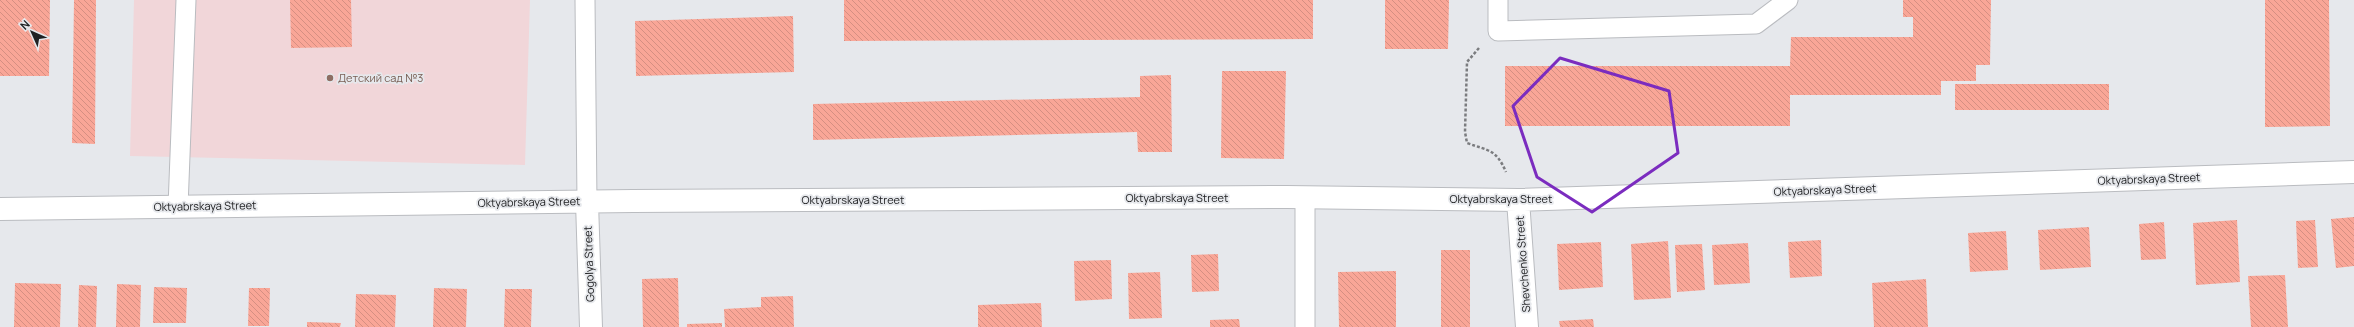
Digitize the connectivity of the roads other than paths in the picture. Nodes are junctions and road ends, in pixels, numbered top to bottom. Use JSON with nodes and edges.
{"nodes":[{"id":1,"x":186,"y":0,"type":"edge"},
{"id":2,"x":585,"y":0,"type":"edge"},
{"id":3,"x":1498,"y":0,"type":"edge"},
{"id":4,"x":1788,"y":0,"type":"edge"},
{"id":5,"x":2354,"y":172,"type":"edge"},
{"id":6,"x":1305,"y":197,"type":"junction"},
{"id":7,"x":1518,"y":200,"type":"junction"},
{"id":8,"x":587,"y":202,"type":"junction"},
{"id":9,"x":178,"y":207,"type":"junction"},
{"id":10,"x":0,"y":209,"type":"edge"},
{"id":11,"x":591,"y":327,"type":"edge"},
{"id":12,"x":1305,"y":327,"type":"edge"},
{"id":13,"x":1527,"y":327,"type":"edge"}],
"edges":[{"from":1,"to":9,"type":"lane"},
{"from":2,"to":8,"type":"lane"},
{"from":3,"to":4,"type":"lane"},
{"from":5,"to":7,"type":"street","name":"Oktyabrskaya Street"},
{"from":6,"to":7,"type":"street","name":"Oktyabrskaya Street"},
{"from":6,"to":8,"type":"street","name":"Oktyabrskaya Street"},
{"from":6,"to":12,"type":"lane"},
{"from":7,"to":13,"type":"street","name":"Shevchenko Street"},
{"from":8,"to":9,"type":"street","name":"Oktyabrskaya Street"},
{"from":8,"to":11,"type":"street","name":"Gogolya Street"},
{"from":9,"to":10,"type":"street","name":"Oktyabrskaya Street"}]}
